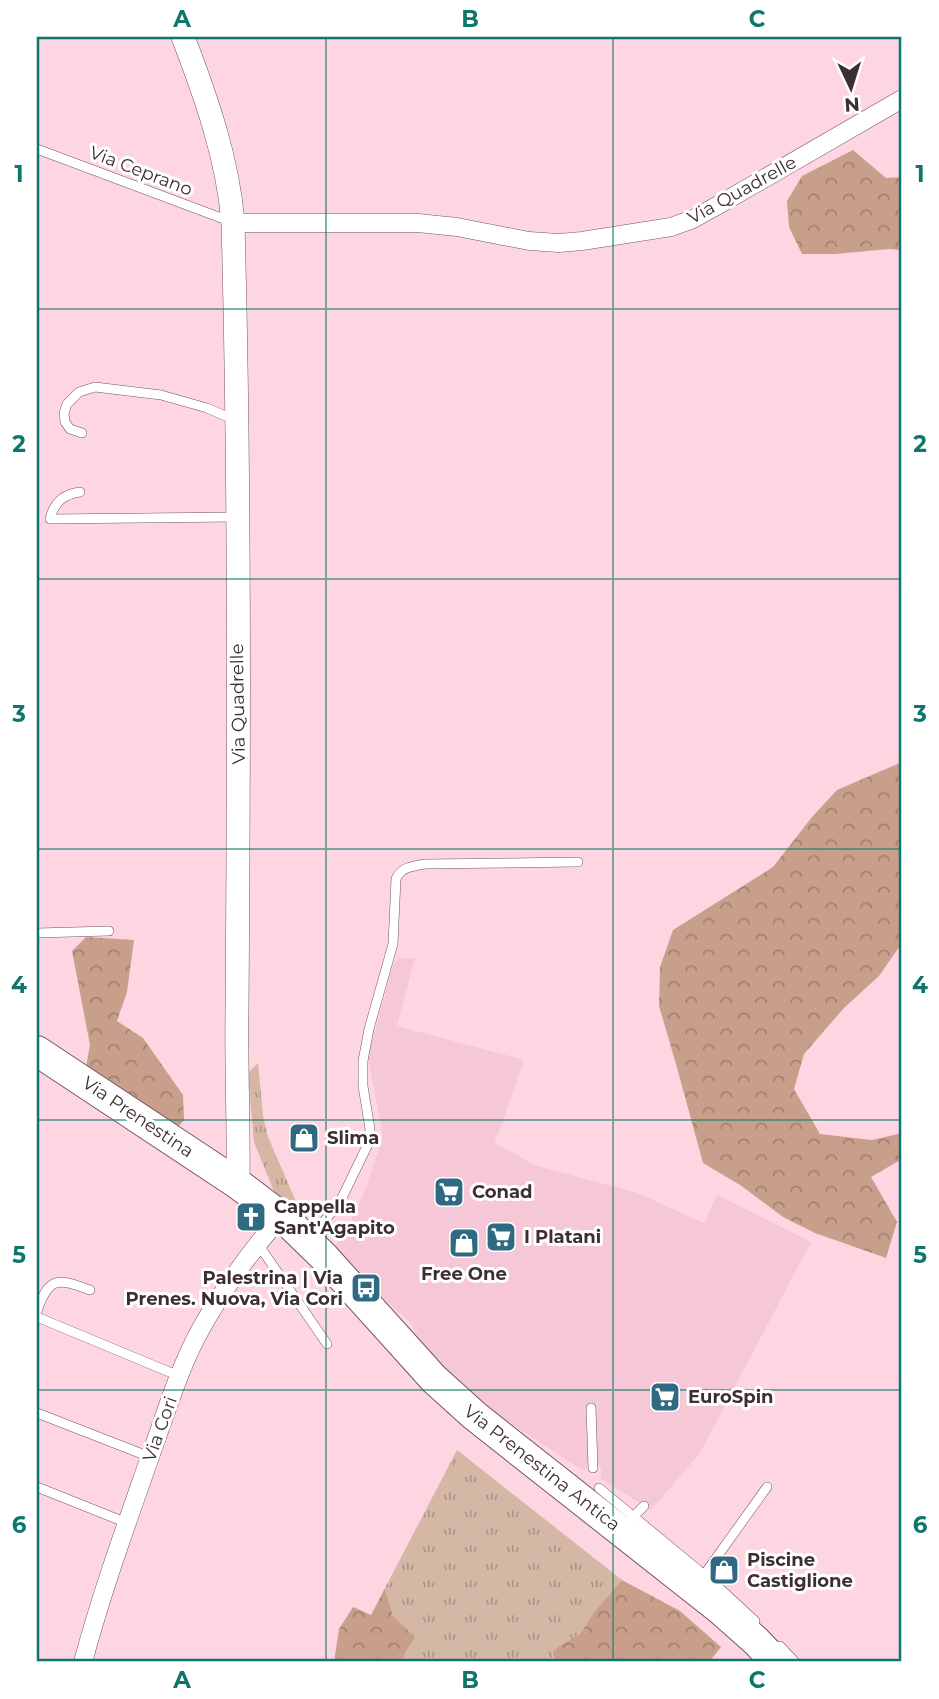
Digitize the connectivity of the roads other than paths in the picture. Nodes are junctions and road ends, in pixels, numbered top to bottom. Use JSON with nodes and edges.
{"nodes":[{"id":1,"x":183,"y":37,"type":"edge"},
{"id":2,"x":902,"y":99,"type":"edge"},
{"id":3,"x":37,"y":149,"type":"edge"},
{"id":4,"x":233,"y":223,"type":"junction"},
{"id":5,"x":236,"y":420,"type":"junction"},
{"id":6,"x":82,"y":433,"type":"dead end"},
{"id":7,"x":80,"y":492,"type":"dead end"},
{"id":8,"x":237,"y":516,"type":"junction"},
{"id":9,"x":578,"y":862,"type":"dead end"},
{"id":10,"x":109,"y":931,"type":"dead end"},
{"id":11,"x":37,"y":933,"type":"edge"},
{"id":12,"x":37,"y":1051,"type":"edge"},
{"id":13,"x":238,"y":1184,"type":"junction"},
{"id":14,"x":281,"y":1216,"type":"junction"},
{"id":15,"x":257,"y":1243,"type":"junction"},
{"id":16,"x":316,"y":1249,"type":"junction"},
{"id":17,"x":90,"y":1290,"type":"dead end"},
{"id":18,"x":37,"y":1311,"type":"edge"},
{"id":19,"x":37,"y":1317,"type":"edge"},
{"id":20,"x":327,"y":1344,"type":"dead end"},
{"id":21,"x":179,"y":1376,"type":"junction"},
{"id":22,"x":591,"y":1408,"type":"dead end"},
{"id":23,"x":37,"y":1413,"type":"edge"},
{"id":24,"x":150,"y":1457,"type":"junction"},
{"id":25,"x":593,"y":1468,"type":"dead end"},
{"id":26,"x":37,"y":1487,"type":"edge"},
{"id":27,"x":767,"y":1487,"type":"dead end"},
{"id":28,"x":598,"y":1488,"type":"dead end"},
{"id":29,"x":644,"y":1506,"type":"dead end"},
{"id":30,"x":127,"y":1523,"type":"junction"},
{"id":31,"x":627,"y":1523,"type":"junction"},
{"id":32,"x":704,"y":1575,"type":"junction"},
{"id":33,"x":760,"y":1626,"type":"dead end"},
{"id":34,"x":776,"y":1652,"type":"edge"},
{"id":35,"x":83,"y":1662,"type":"edge"},
{"id":36,"x":795,"y":1662,"type":"edge"}],
"edges":[{"from":1,"to":4,"type":"street","name":"Via Quadrelle"},
{"from":2,"to":4,"type":"street","name":"Via Quadrelle"},
{"from":3,"to":4,"type":"lane","name":"Via Ceprano"},
{"from":4,"to":5,"type":"street","name":"Via Quadrelle"},
{"from":5,"to":6,"type":"lane"},
{"from":5,"to":8,"type":"street","name":"Via Quadrelle"},
{"from":7,"to":8,"type":"lane"},
{"from":8,"to":13,"type":"street","name":"Via Quadrelle"},
{"from":9,"to":16,"type":"lane"},
{"from":10,"to":11,"type":"lane"},
{"from":12,"to":13,"type":"main road","name":"Via Prenestina"},
{"from":13,"to":14,"type":"main road","name":"Via Prenestina"},
{"from":14,"to":15,"type":"street","name":"Via Cori"},
{"from":14,"to":16,"type":"main road","name":"Via Prenestina Antica"},
{"from":15,"to":20,"type":"lane"},
{"from":15,"to":21,"type":"street","name":"Via Cori"},
{"from":16,"to":31,"type":"main road","name":"Via Prenestina Antica"},
{"from":17,"to":18,"type":"lane"},
{"from":19,"to":21,"type":"lane"},
{"from":21,"to":24,"type":"street","name":"Via Cori"},
{"from":22,"to":25,"type":"lane"},
{"from":23,"to":24,"type":"lane"},
{"from":24,"to":30,"type":"street","name":"Via Cori"},
{"from":26,"to":30,"type":"lane"},
{"from":27,"to":32,"type":"lane"},
{"from":28,"to":31,"type":"lane","name":"Via Prenestina Antica"},
{"from":29,"to":31,"type":"lane"},
{"from":30,"to":35,"type":"street","name":"Via Cori"},
{"from":31,"to":32,"type":"lane","name":"Via Prenestina Antica"},
{"from":31,"to":34,"type":"main road","name":"Via Prenestina Antica"},
{"from":32,"to":33,"type":"lane","name":"Via Prenestina Antica"},
{"from":34,"to":36,"type":"lane","name":"Via Prenestina Antica"}]}
